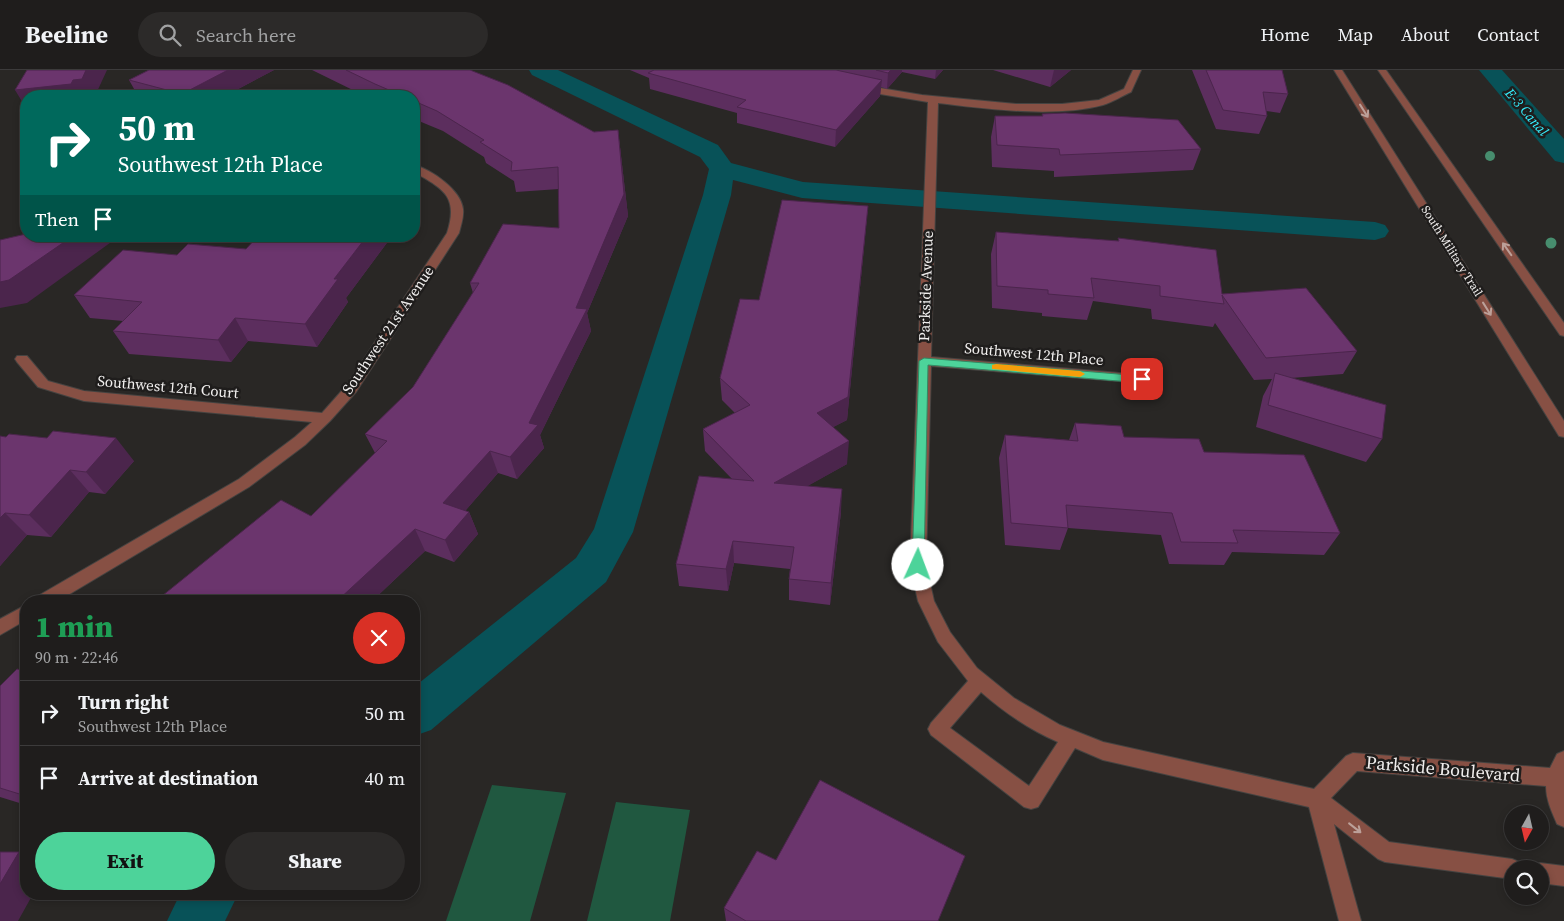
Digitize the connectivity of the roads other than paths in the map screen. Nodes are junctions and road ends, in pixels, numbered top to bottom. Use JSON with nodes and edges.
{"nodes":[{"id":1,"x":1137,"y":70,"type":"edge"},
{"id":2,"x":1338,"y":70,"type":"edge"},
{"id":3,"x":1382,"y":70,"type":"edge"},
{"id":4,"x":855,"y":87,"type":"edge"},
{"id":5,"x":933,"y":100,"type":"junction"},
{"id":6,"x":420,"y":172,"type":"edge"},
{"id":7,"x":1564,"y":332,"type":"edge"},
{"id":8,"x":22,"y":359,"type":"dead end"},
{"id":9,"x":924,"y":361,"type":"junction"},
{"id":10,"x":1142,"y":379,"type":"dead end"},
{"id":11,"x":324,"y":418,"type":"junction"},
{"id":12,"x":1564,"y":432,"type":"edge"},
{"id":13,"x":54,"y":595,"type":"edge"},
{"id":14,"x":20,"y":616,"type":"edge"},
{"id":15,"x":0,"y":628,"type":"edge"},
{"id":16,"x":980,"y":680,"type":"junction"},
{"id":17,"x":1071,"y":738,"type":"junction"},
{"id":18,"x":1564,"y":760,"type":"edge"},
{"id":19,"x":1555,"y":778,"type":"junction"},
{"id":20,"x":1317,"y":799,"type":"junction"},
{"id":21,"x":1564,"y":817,"type":"edge"},
{"id":22,"x":1504,"y":868,"type":"edge"},
{"id":23,"x":1549,"y":874,"type":"edge"},
{"id":24,"x":1564,"y":876,"type":"edge"},
{"id":25,"x":1350,"y":921,"type":"edge"}],
"edges":[{"from":1,"to":5,"type":"street"},
{"from":2,"to":12,"type":"street","name":"South Military Trail","one_way":true},
{"from":7,"to":3,"type":"street","one_way":true},
{"from":4,"to":5,"type":"street"},
{"from":5,"to":9,"type":"street","name":"Parkside Avenue"},
{"from":6,"to":11,"type":"street","name":"Southwest 21st Avenue"},
{"from":8,"to":11,"type":"street","name":"Southwest 12th Court"},
{"from":9,"to":10,"type":"street","name":"Southwest 12th Place"},
{"from":9,"to":16,"type":"street","name":"Parkside Avenue"},
{"from":11,"to":13,"type":"street","name":"Southwest 21st Avenue"},
{"from":14,"to":15,"type":"street"},
{"from":16,"to":17,"type":"street","name":"Parkside Avenue"},
{"from":16,"to":17,"type":"street"},
{"from":17,"to":20,"type":"street","name":"Parkside Avenue"},
{"from":18,"to":19,"type":"street"},
{"from":19,"to":20,"type":"street","name":"Parkside Boulevard"},
{"from":19,"to":21,"type":"street"},
{"from":20,"to":22,"type":"street","one_way":true},
{"from":20,"to":25,"type":"street"},
{"from":23,"to":24,"type":"street"}]}
